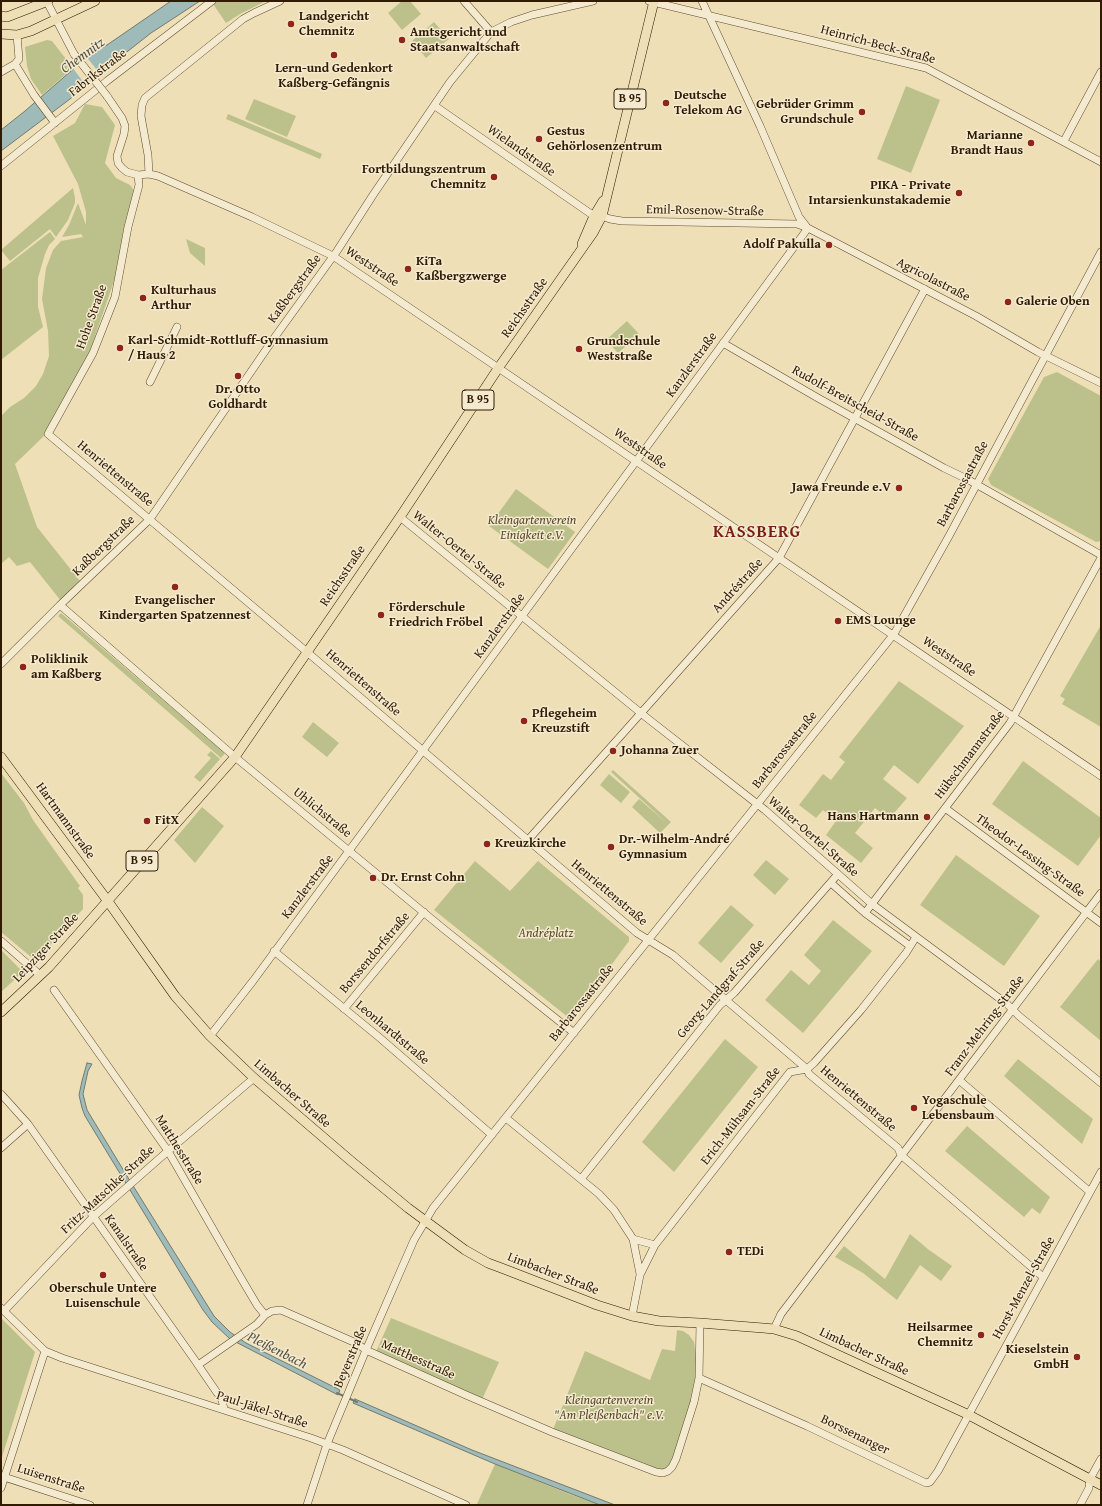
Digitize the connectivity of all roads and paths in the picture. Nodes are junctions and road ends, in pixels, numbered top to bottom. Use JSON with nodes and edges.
{"nodes":[{"id":1,"x":47,"y":1,"type":"edge"},
{"id":2,"x":95,"y":1,"type":"edge"},
{"id":3,"x":212,"y":1,"type":"edge"},
{"id":4,"x":280,"y":1,"type":"edge"},
{"id":5,"x":464,"y":1,"type":"edge"},
{"id":6,"x":593,"y":1,"type":"edge"},
{"id":7,"x":652,"y":1,"type":"edge"},
{"id":8,"x":702,"y":1,"type":"edge"},
{"id":9,"x":1,"y":16,"type":"edge"},
{"id":10,"x":708,"y":16,"type":"junction"},
{"id":11,"x":56,"y":20,"type":"junction"},
{"id":12,"x":491,"y":32,"type":"junction"},
{"id":13,"x":1,"y":34,"type":"edge"},
{"id":14,"x":17,"y":35,"type":"junction"},
{"id":15,"x":15,"y":64,"type":"junction"},
{"id":16,"x":1,"y":72,"type":"edge"},
{"id":17,"x":1101,"y":72,"type":"edge"},
{"id":18,"x":434,"y":106,"type":"junction"},
{"id":19,"x":53,"y":120,"type":"junction"},
{"id":20,"x":1064,"y":141,"type":"junction"},
{"id":21,"x":1101,"y":162,"type":"edge"},
{"id":22,"x":1,"y":166,"type":"edge"},
{"id":23,"x":149,"y":174,"type":"junction"},
{"id":24,"x":138,"y":175,"type":"junction"},
{"id":25,"x":598,"y":216,"type":"junction"},
{"id":26,"x":808,"y":228,"type":"junction"},
{"id":27,"x":333,"y":256,"type":"junction"},
{"id":28,"x":1100,"y":256,"type":"edge"},
{"id":29,"x":925,"y":289,"type":"junction"},
{"id":30,"x":177,"y":327,"type":"dead end"},
{"id":31,"x":723,"y":343,"type":"junction"},
{"id":32,"x":1045,"y":356,"type":"junction"},
{"id":33,"x":499,"y":367,"type":"junction"},
{"id":34,"x":150,"y":382,"type":"dead end"},
{"id":35,"x":1101,"y":383,"type":"edge"},
{"id":36,"x":855,"y":418,"type":"junction"},
{"id":37,"x":48,"y":434,"type":"joint"},
{"id":38,"x":636,"y":461,"type":"junction"},
{"id":39,"x":976,"y":484,"type":"junction"},
{"id":40,"x":400,"y":517,"type":"junction"},
{"id":41,"x":150,"y":519,"type":"junction"},
{"id":42,"x":1101,"y":555,"type":"edge"},
{"id":43,"x":779,"y":558,"type":"junction"},
{"id":44,"x":1101,"y":558,"type":"edge"},
{"id":45,"x":60,"y":605,"type":"junction"},
{"id":46,"x":522,"y":616,"type":"junction"},
{"id":47,"x":894,"y":634,"type":"junction"},
{"id":48,"x":307,"y":652,"type":"junction"},
{"id":49,"x":1,"y":664,"type":"edge"},
{"id":50,"x":640,"y":713,"type":"junction"},
{"id":51,"x":1014,"y":716,"type":"junction"},
{"id":52,"x":423,"y":751,"type":"junction"},
{"id":53,"x":1,"y":757,"type":"edge"},
{"id":54,"x":234,"y":757,"type":"junction"},
{"id":55,"x":1101,"y":776,"type":"edge"},
{"id":56,"x":757,"y":805,"type":"junction"},
{"id":57,"x":945,"y":808,"type":"junction"},
{"id":58,"x":528,"y":840,"type":"junction"},
{"id":59,"x":349,"y":851,"type":"junction"},
{"id":60,"x":838,"y":874,"type":"junction"},
{"id":61,"x":831,"y":883,"type":"junction"},
{"id":62,"x":1101,"y":893,"type":"edge"},
{"id":63,"x":108,"y":900,"type":"junction"},
{"id":64,"x":872,"y":904,"type":"junction"},
{"id":65,"x":424,"y":912,"type":"junction"},
{"id":66,"x":1087,"y":912,"type":"junction"},
{"id":67,"x":865,"y":913,"type":"junction"},
{"id":68,"x":1101,"y":923,"type":"edge"},
{"id":69,"x":916,"y":937,"type":"junction"},
{"id":70,"x":649,"y":940,"type":"junction"},
{"id":71,"x":1,"y":941,"type":"edge"},
{"id":72,"x":910,"y":946,"type":"junction"},
{"id":73,"x":274,"y":952,"type":"junction"},
{"id":74,"x":40,"y":976,"type":"junction"},
{"id":75,"x":54,"y":990,"type":"dead end"},
{"id":76,"x":726,"y":1000,"type":"junction"},
{"id":77,"x":344,"y":1009,"type":"junction"},
{"id":78,"x":1012,"y":1010,"type":"junction"},
{"id":79,"x":1,"y":1012,"type":"edge"},
{"id":80,"x":574,"y":1033,"type":"junction"},
{"id":81,"x":210,"y":1036,"type":"junction"},
{"id":82,"x":807,"y":1069,"type":"junction"},
{"id":83,"x":254,"y":1078,"type":"junction"},
{"id":84,"x":959,"y":1080,"type":"junction"},
{"id":85,"x":1101,"y":1083,"type":"edge"},
{"id":86,"x":1,"y":1094,"type":"edge"},
{"id":87,"x":506,"y":1118,"type":"junction"},
{"id":88,"x":28,"y":1124,"type":"junction"},
{"id":89,"x":492,"y":1135,"type":"junction"},
{"id":90,"x":1,"y":1148,"type":"edge"},
{"id":91,"x":168,"y":1151,"type":"junction"},
{"id":92,"x":901,"y":1155,"type":"junction"},
{"id":93,"x":1101,"y":1172,"type":"edge"},
{"id":94,"x":581,"y":1178,"type":"junction"},
{"id":95,"x":1090,"y":1192,"type":"junction"},
{"id":96,"x":93,"y":1217,"type":"junction"},
{"id":97,"x":425,"y":1221,"type":"junction"},
{"id":98,"x":633,"y":1239,"type":"junction"},
{"id":99,"x":655,"y":1245,"type":"junction"},
{"id":100,"x":640,"y":1275,"type":"junction"},
{"id":101,"x":1044,"y":1276,"type":"junction"},
{"id":102,"x":2,"y":1310,"type":"edge"},
{"id":103,"x":265,"y":1315,"type":"junction"},
{"id":104,"x":632,"y":1316,"type":"junction"},
{"id":105,"x":700,"y":1323,"type":"junction"},
{"id":106,"x":774,"y":1329,"type":"junction"},
{"id":107,"x":45,"y":1350,"type":"junction"},
{"id":108,"x":366,"y":1350,"type":"junction"},
{"id":109,"x":198,"y":1365,"type":"junction"},
{"id":110,"x":699,"y":1378,"type":"junction"},
{"id":111,"x":224,"y":1410,"type":"junction"},
{"id":112,"x":967,"y":1414,"type":"junction"},
{"id":113,"x":327,"y":1444,"type":"junction"},
{"id":114,"x":1101,"y":1459,"type":"edge"},
{"id":115,"x":3,"y":1476,"type":"edge"},
{"id":116,"x":1090,"y":1479,"type":"junction"},
{"id":117,"x":1101,"y":1485,"type":"edge"},
{"id":118,"x":1,"y":1488,"type":"edge"},
{"id":119,"x":90,"y":1505,"type":"edge"},
{"id":120,"x":307,"y":1505,"type":"edge"},
{"id":121,"x":466,"y":1505,"type":"edge"},
{"id":122,"x":1080,"y":1505,"type":"edge"}],
"edges":[{"from":1,"to":9,"type":"main road"},
{"from":1,"to":11,"type":"street"},
{"from":2,"to":11,"type":"main road"},
{"from":3,"to":19,"type":"street","name":"Fabrikstraße"},
{"from":4,"to":23,"type":"street"},
{"from":5,"to":12,"type":"street"},
{"from":6,"to":12,"type":"street","name":"Kaßbergstraße"},
{"from":7,"to":10,"type":"street","name":"Heinrich-Beck-Straße"},
{"from":7,"to":25,"type":"main road","name":"Reichsstraße","number":"B 95"},
{"from":8,"to":10,"type":"street"},
{"from":10,"to":20,"type":"street","name":"Heinrich-Beck-Straße"},
{"from":10,"to":26,"type":"street"},
{"from":11,"to":14,"type":"main road"},
{"from":11,"to":24,"type":"street","bridge":true},
{"from":12,"to":18,"type":"street","name":"Kaßbergstraße"},
{"from":13,"to":14,"type":"main road"},
{"from":14,"to":15,"type":"street"},
{"from":15,"to":16,"type":"street"},
{"from":15,"to":19,"type":"street"},
{"from":17,"to":20,"type":"street"},
{"from":18,"to":25,"type":"street","name":"Wielandstraße"},
{"from":18,"to":27,"type":"street","name":"Kaßbergstraße"},
{"from":19,"to":22,"type":"street","name":"Fabrikstraße"},
{"from":20,"to":21,"type":"street","name":"Heinrich-Beck-Straße"},
{"from":23,"to":24,"type":"street"},
{"from":23,"to":27,"type":"street","name":"Weststraße"},
{"from":24,"to":37,"type":"street","name":"Hohe Straße"},
{"from":25,"to":26,"type":"street","name":"Emil-Rosenow-Straße"},
{"from":25,"to":33,"type":"main road","name":"Reichsstraße","number":"B 95"},
{"from":26,"to":29,"type":"street","name":"Agricolastraße"},
{"from":26,"to":31,"type":"street","name":"Kanzlerstraße"},
{"from":27,"to":33,"type":"street","name":"Weststraße"},
{"from":27,"to":41,"type":"street","name":"Kaßbergstraße"},
{"from":28,"to":32,"type":"street","name":"Barbarossastraße"},
{"from":29,"to":32,"type":"street","name":"Agricolastraße"},
{"from":29,"to":36,"type":"street","name":"Andréstraße"},
{"from":30,"to":34,"type":"street"},
{"from":31,"to":36,"type":"street","name":"Rudolf-Breitscheid-Straße"},
{"from":31,"to":38,"type":"street","name":"Kanzlerstraße"},
{"from":32,"to":35,"type":"street","name":"Agricolastraße"},
{"from":32,"to":39,"type":"street","name":"Barbarossastraße"},
{"from":33,"to":38,"type":"street","name":"Weststraße"},
{"from":33,"to":40,"type":"main road","name":"Reichsstraße","number":"B 95"},
{"from":36,"to":39,"type":"street","name":"Rudolf-Breitscheid-Straße"},
{"from":36,"to":43,"type":"street","name":"Andréstraße"},
{"from":37,"to":41,"type":"street","name":"Henriettenstraße"},
{"from":38,"to":43,"type":"street","name":"Weststraße"},
{"from":38,"to":46,"type":"street","name":"Kanzlerstraße"},
{"from":39,"to":42,"type":"street","name":"Rudolf-Breitscheid-Straße"},
{"from":39,"to":47,"type":"street","name":"Barbarossastraße"},
{"from":40,"to":46,"type":"street","name":"Walter-Oertel-Straße"},
{"from":40,"to":48,"type":"main road","name":"Reichsstraße","number":"B 95"},
{"from":41,"to":45,"type":"street","name":"Kaßbergstraße"},
{"from":41,"to":48,"type":"street","name":"Henriettenstraße"},
{"from":43,"to":47,"type":"street","name":"Weststraße"},
{"from":43,"to":50,"type":"street","name":"Andréstraße"},
{"from":44,"to":51,"type":"street","name":"Hübschmannstraße"},
{"from":45,"to":49,"type":"street","name":"Kaßbergstraße"},
{"from":45,"to":54,"type":"street","name":"Uhlichstraße"},
{"from":46,"to":50,"type":"street","name":"Walter-Oertel-Straße"},
{"from":46,"to":52,"type":"street","name":"Kanzlerstraße"},
{"from":47,"to":51,"type":"street","name":"Weststraße"},
{"from":47,"to":56,"type":"street","name":"Barbarossastraße"},
{"from":48,"to":52,"type":"street","name":"Henriettenstraße"},
{"from":48,"to":54,"type":"main road","name":"Reichsstraße","number":"B 95"},
{"from":50,"to":56,"type":"street","name":"Walter-Oertel-Straße"},
{"from":50,"to":58,"type":"street","name":"Andréstraße"},
{"from":51,"to":55,"type":"street","name":"Weststraße"},
{"from":51,"to":57,"type":"street","name":"Hübschmannstraße"},
{"from":52,"to":58,"type":"street","name":"Henriettenstraße"},
{"from":52,"to":59,"type":"street","name":"Kanzlerstraße"},
{"from":53,"to":63,"type":"main road","name":"Hartmannstraße"},
{"from":54,"to":59,"type":"street","name":"Uhlichstraße"},
{"from":54,"to":63,"type":"main road","name":"Reichsstraße","number":"B 95"},
{"from":56,"to":60,"type":"street","name":"Walter-Oertel-Straße"},
{"from":56,"to":70,"type":"street","name":"Barbarossastraße"},
{"from":57,"to":64,"type":"street","name":"Hübschmannstraße"},
{"from":57,"to":66,"type":"street","name":"Theodor-Lessing-Straße"},
{"from":58,"to":70,"type":"street","name":"Henriettenstraße"},
{"from":59,"to":65,"type":"street","name":"Uhlichstraße"},
{"from":59,"to":73,"type":"street","name":"Kanzlerstraße"},
{"from":60,"to":61,"type":"street","name":"Georg-Landgraf-Straße"},
{"from":60,"to":64,"type":"street","name":"Walter-Oertel-Straße"},
{"from":61,"to":67,"type":"street","name":"Walter-Oertel-Straße"},
{"from":61,"to":76,"type":"street","name":"Georg-Landgraf-Straße"},
{"from":62,"to":66,"type":"street","name":"Franz-Mehring-Straße"},
{"from":63,"to":74,"type":"main road","name":"Leipziger Straße","number":"B 95"},
{"from":63,"to":81,"type":"main road","name":"Limbacher Straße"},
{"from":64,"to":67,"type":"street","name":"Hübschmannstraße"},
{"from":64,"to":69,"type":"street","name":"Walter-Oertel-Straße"},
{"from":65,"to":77,"type":"street","name":"Borssendorfstraße"},
{"from":65,"to":80,"type":"street","name":"Uhlichstraße"},
{"from":66,"to":68,"type":"street","name":"Theodor-Lessing-Straße"},
{"from":66,"to":78,"type":"street","name":"Franz-Mehring-Straße"},
{"from":67,"to":72,"type":"street","name":"Walter-Oertel-Straße"},
{"from":69,"to":72,"type":"street"},
{"from":69,"to":78,"type":"street","name":"Walter-Oertel-Straße"},
{"from":70,"to":76,"type":"street","name":"Henriettenstraße"},
{"from":70,"to":80,"type":"street","name":"Barbarossastraße"},
{"from":71,"to":74,"type":"street"},
{"from":72,"to":82,"type":"street"},
{"from":73,"to":77,"type":"street","name":"Leonhardtstraße"},
{"from":73,"to":81,"type":"street","name":"Kanzlerstraße"},
{"from":74,"to":79,"type":"main road","name":"Leipziger Straße","number":"B 95"},
{"from":75,"to":91,"type":"street","name":"Matthesstraße"},
{"from":76,"to":82,"type":"street","name":"Henriettenstraße"},
{"from":76,"to":94,"type":"street","name":"Georg-Landgraf-Straße"},
{"from":77,"to":89,"type":"street","name":"Leonhardtstraße"},
{"from":78,"to":84,"type":"street","name":"Franz-Mehring-Straße"},
{"from":78,"to":85,"type":"street","name":"Walter-Oertel-Straße"},
{"from":80,"to":87,"type":"street","name":"Barbarossastraße"},
{"from":81,"to":83,"type":"main road","name":"Limbacher Straße"},
{"from":82,"to":92,"type":"street","name":"Henriettenstraße"},
{"from":82,"to":99,"type":"street","name":"Erich-Mühsam-Straße"},
{"from":83,"to":91,"type":"street","name":"Fritz-Matschke-Straße"},
{"from":83,"to":97,"type":"main road","name":"Limbacher Straße"},
{"from":84,"to":92,"type":"street","name":"Franz-Mehring-Straße"},
{"from":84,"to":95,"type":"street"},
{"from":86,"to":88,"type":"street","name":"Kanalstraße"},
{"from":87,"to":89,"type":"street","name":"Barbarossastraße"},
{"from":87,"to":94,"type":"street"},
{"from":88,"to":90,"type":"street"},
{"from":88,"to":96,"type":"street","name":"Kanalstraße"},
{"from":89,"to":97,"type":"street","name":"Barbarossastraße"},
{"from":91,"to":96,"type":"street","name":"Fritz-Matschke-Straße"},
{"from":91,"to":103,"type":"street","name":"Matthesstraße"},
{"from":92,"to":101,"type":"street","name":"Henriettenstraße"},
{"from":92,"to":106,"type":"street","name":"Franz-Mehring-Straße"},
{"from":93,"to":95,"type":"street","name":"Horst-Menzel-Straße"},
{"from":94,"to":98,"type":"street"},
{"from":95,"to":101,"type":"street","name":"Horst-Menzel-Straße"},
{"from":96,"to":102,"type":"street","name":"Fritz-Matschke-Straße"},
{"from":96,"to":109,"type":"street","name":"Kanalstraße"},
{"from":97,"to":104,"type":"main road","name":"Limbacher Straße"},
{"from":97,"to":108,"type":"street","name":"Beyerstraße"},
{"from":98,"to":99,"type":"street"},
{"from":98,"to":100,"type":"street"},
{"from":99,"to":100,"type":"street","name":"Erich-Mühsam-Straße"},
{"from":100,"to":104,"type":"street","name":"Erich-Mühsam-Straße"},
{"from":101,"to":112,"type":"street","name":"Horst-Menzel-Straße"},
{"from":102,"to":107,"type":"street","name":"Paul-Jäkel-Straße"},
{"from":103,"to":108,"type":"street","name":"Matthesstraße"},
{"from":103,"to":109,"type":"street"},
{"from":104,"to":105,"type":"main road","name":"Limbacher Straße"},
{"from":105,"to":106,"type":"main road","name":"Limbacher Straße"},
{"from":105,"to":110,"type":"street","name":"Matthesstraße"},
{"from":106,"to":112,"type":"main road","name":"Limbacher Straße"},
{"from":107,"to":111,"type":"street","name":"Paul-Jäkel-Straße"},
{"from":107,"to":115,"type":"street"},
{"from":108,"to":110,"type":"street","name":"Matthesstraße"},
{"from":108,"to":113,"type":"street","name":"Beyerstraße"},
{"from":109,"to":111,"type":"street","name":"Kanalstraße"},
{"from":110,"to":112,"type":"street","name":"Borssenanger"},
{"from":111,"to":113,"type":"street","name":"Paul-Jäkel-Straße"},
{"from":112,"to":116,"type":"main road","name":"Limbacher Straße"},
{"from":113,"to":120,"type":"street","name":"Beyerstraße"},
{"from":113,"to":121,"type":"street","name":"Paul-Jäkel-Straße"},
{"from":114,"to":116,"type":"street"},
{"from":115,"to":118,"type":"street"},
{"from":115,"to":119,"type":"street","name":"Luisenstraße"},
{"from":116,"to":117,"type":"main road","name":"Limbacher Straße"},
{"from":116,"to":122,"type":"street"}]}
